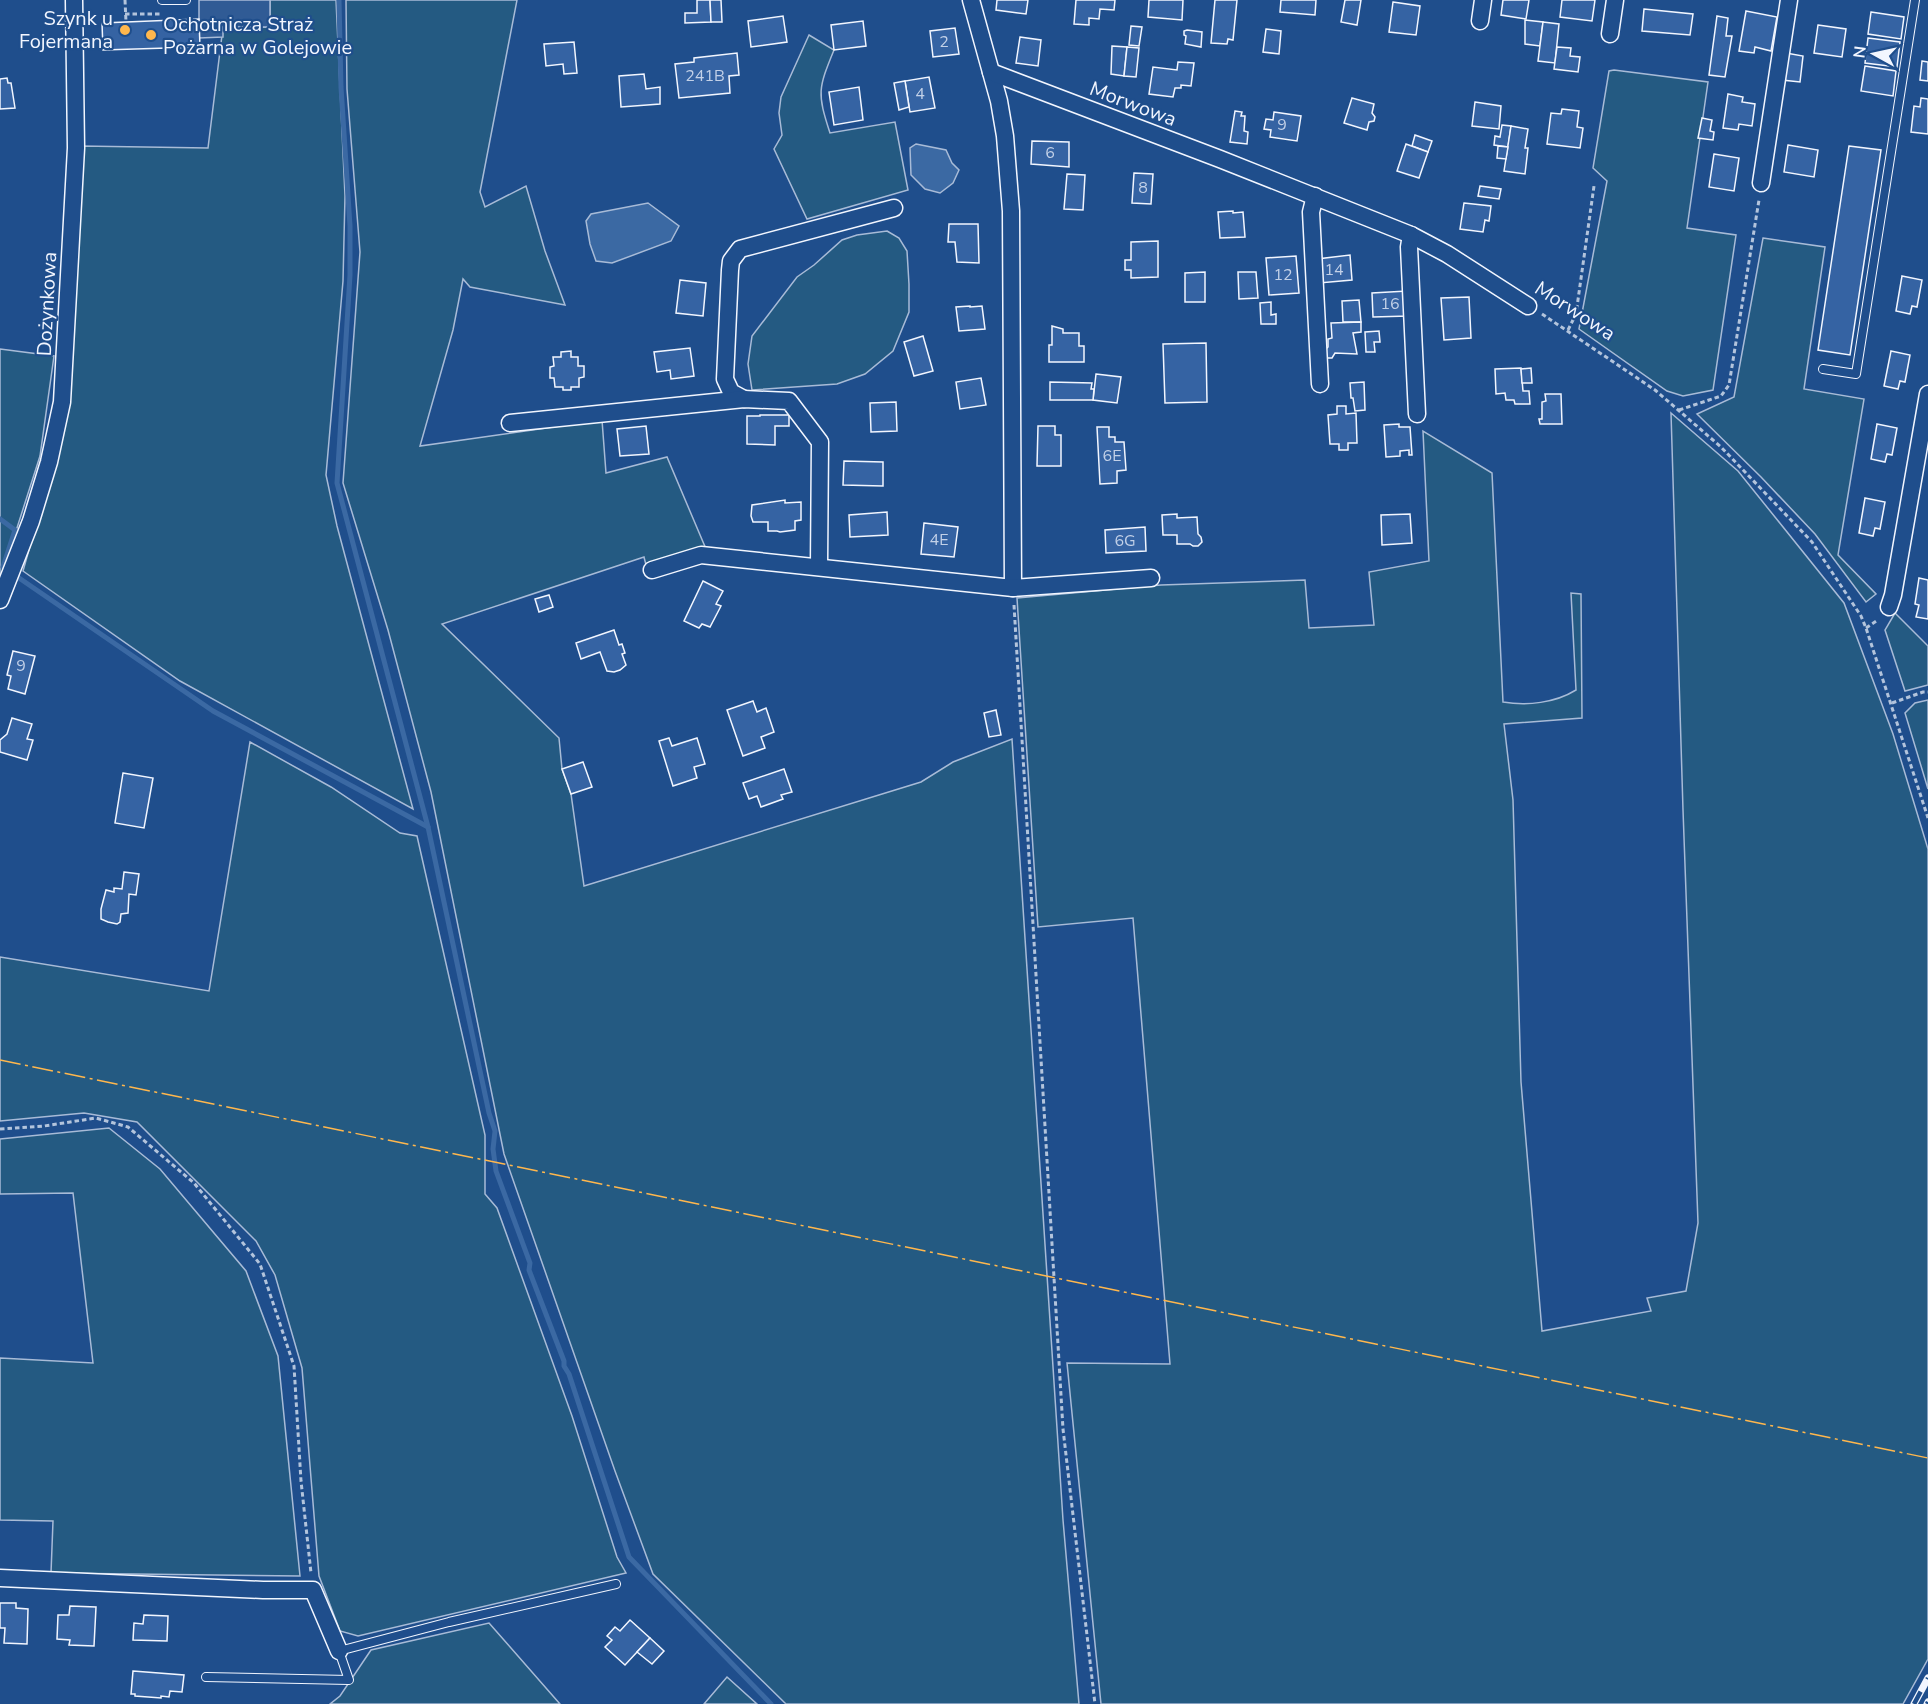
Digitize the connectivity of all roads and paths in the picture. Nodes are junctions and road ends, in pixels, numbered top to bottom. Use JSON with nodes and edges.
{"nodes":[{"id":1,"x":74,"y":0,"type":"edge"},
{"id":2,"x":125,"y":0,"type":"edge"},
{"id":3,"x":162,"y":0,"type":"edge"},
{"id":4,"x":186,"y":0,"type":"edge"},
{"id":5,"x":971,"y":0,"type":"edge"},
{"id":6,"x":1484,"y":0,"type":"edge"},
{"id":7,"x":1615,"y":0,"type":"edge"},
{"id":8,"x":1790,"y":0,"type":"edge"},
{"id":9,"x":1916,"y":0,"type":"edge"},
{"id":10,"x":125,"y":14,"type":"junction"},
{"id":11,"x":1480,"y":21,"type":"dead end"},
{"id":12,"x":126,"y":22,"type":"dead end"},
{"id":13,"x":1610,"y":33,"type":"dead end"},
{"id":14,"x":991,"y":72,"type":"junction"},
{"id":15,"x":1594,"y":186,"type":"dead end"},
{"id":16,"x":1761,"y":188,"type":"joint"},
{"id":17,"x":1315,"y":196,"type":"junction"},
{"id":18,"x":894,"y":208,"type":"dead end"},
{"id":19,"x":1411,"y":235,"type":"junction"},
{"id":20,"x":1528,"y":306,"type":"joint"},
{"id":21,"x":1568,"y":330,"type":"junction"},
{"id":22,"x":1823,"y":369,"type":"dead end"},
{"id":23,"x":1320,"y":384,"type":"dead end"},
{"id":24,"x":1928,"y":394,"type":"edge"},
{"id":25,"x":744,"y":399,"type":"junction"},
{"id":26,"x":1679,"y":410,"type":"junction"},
{"id":27,"x":1417,"y":414,"type":"dead end"},
{"id":28,"x":510,"y":423,"type":"dead end"},
{"id":29,"x":819,"y":566,"type":"junction"},
{"id":30,"x":652,"y":570,"type":"dead end"},
{"id":31,"x":1151,"y":578,"type":"dead end"},
{"id":32,"x":1013,"y":588,"type":"junction"},
{"id":33,"x":3,"y":593,"type":"edge"},
{"id":34,"x":1889,"y":607,"type":"dead end"},
{"id":35,"x":1928,"y":692,"type":"edge"},
{"id":36,"x":1892,"y":703,"type":"junction"},
{"id":37,"x":1928,"y":818,"type":"edge"},
{"id":38,"x":0,"y":1130,"type":"edge"},
{"id":39,"x":0,"y":1578,"type":"edge"},
{"id":40,"x":616,"y":1584,"type":"dead end"},
{"id":41,"x":313,"y":1590,"type":"junction"},
{"id":42,"x":339,"y":1651,"type":"junction"},
{"id":43,"x":206,"y":1677,"type":"dead end"},
{"id":44,"x":1095,"y":1704,"type":"edge"}],
"edges":[{"from":1,"to":33,"type":"street","name":"Dożynkowa"},
{"from":2,"to":10,"type":"path"},
{"from":3,"to":4,"type":"lane"},
{"from":3,"to":10,"type":"path"},
{"from":5,"to":14,"type":"street"},
{"from":6,"to":11,"type":"street"},
{"from":7,"to":13,"type":"street"},
{"from":8,"to":16,"type":"street"},
{"from":9,"to":22,"type":"lane"},
{"from":10,"to":12,"type":"path"},
{"from":14,"to":17,"type":"street","name":"Morwowa"},
{"from":14,"to":32,"type":"street"},
{"from":15,"to":21,"type":"path"},
{"from":16,"to":26,"type":"path"},
{"from":17,"to":19,"type":"street","name":"Morwowa"},
{"from":17,"to":23,"type":"street"},
{"from":18,"to":25,"type":"street"},
{"from":19,"to":20,"type":"street","name":"Morwowa"},
{"from":19,"to":27,"type":"street"},
{"from":20,"to":21,"type":"path","name":"Morwowa"},
{"from":21,"to":26,"type":"path","name":"Morwowa"},
{"from":24,"to":34,"type":"street"},
{"from":25,"to":28,"type":"street"},
{"from":25,"to":29,"type":"street"},
{"from":26,"to":36,"type":"path","name":"Morwowa"},
{"from":29,"to":30,"type":"street"},
{"from":29,"to":32,"type":"street"},
{"from":31,"to":32,"type":"street"},
{"from":32,"to":44,"type":"path"},
{"from":35,"to":36,"type":"path"},
{"from":36,"to":37,"type":"path","name":"Morwowa"},
{"from":38,"to":41,"type":"path"},
{"from":39,"to":41,"type":"street"},
{"from":40,"to":42,"type":"lane"},
{"from":41,"to":42,"type":"street"},
{"from":42,"to":43,"type":"lane"}]}
